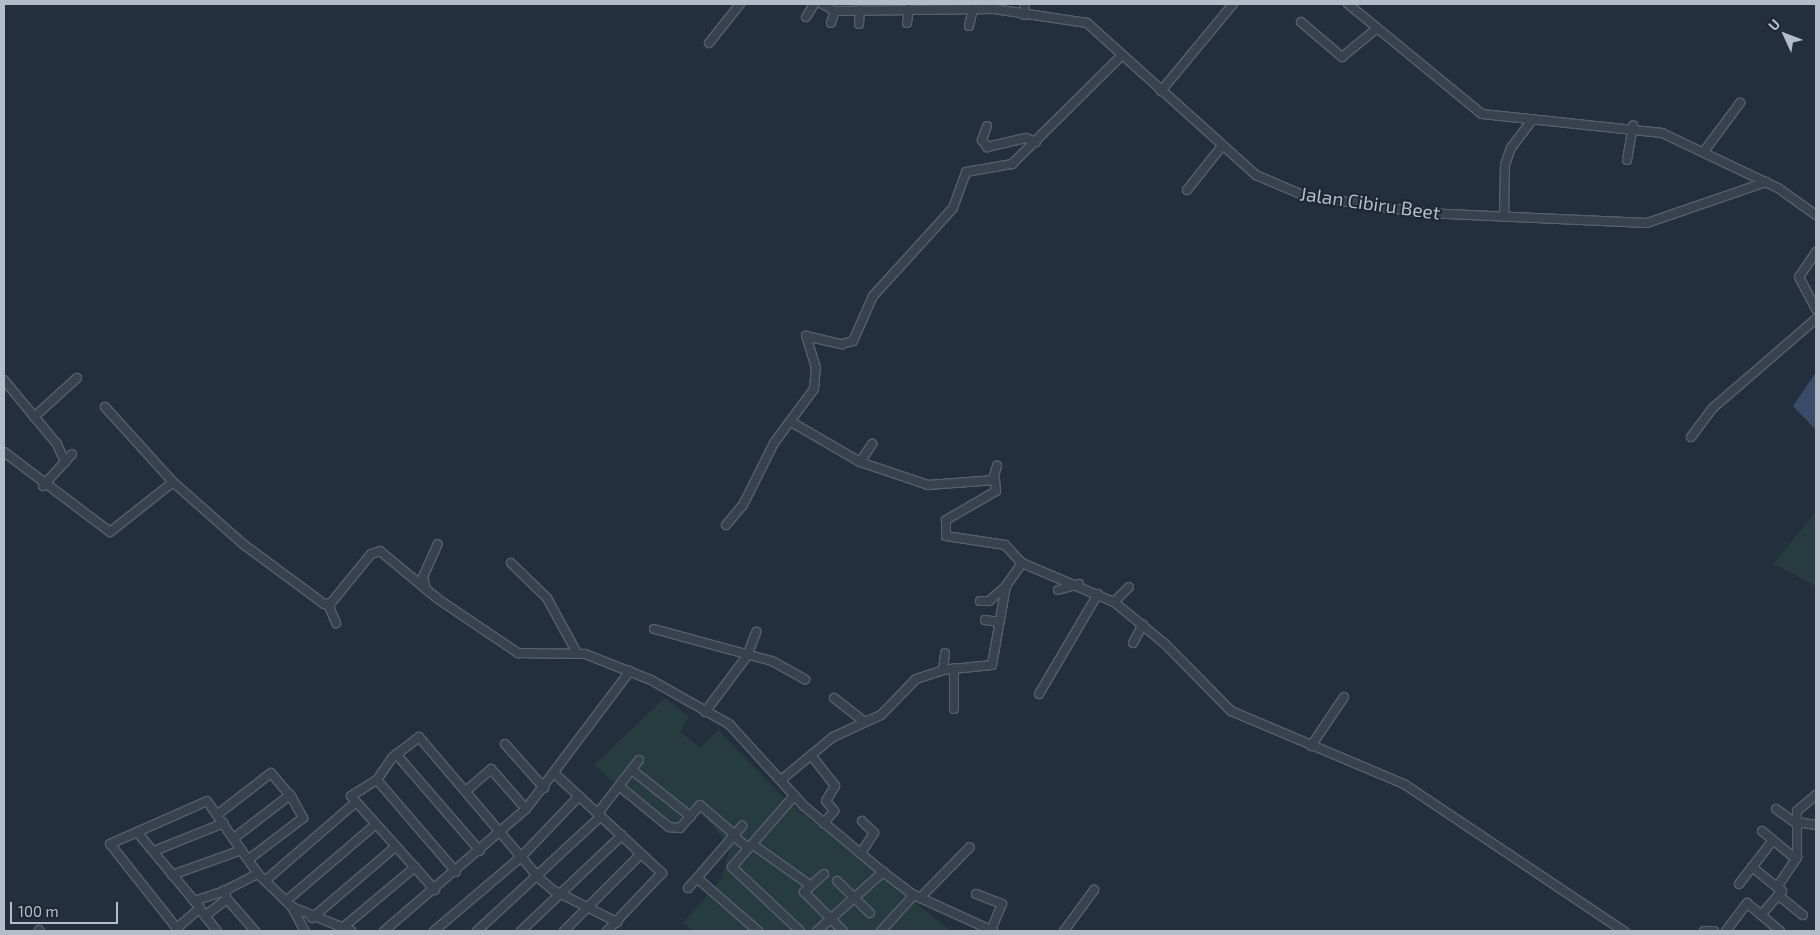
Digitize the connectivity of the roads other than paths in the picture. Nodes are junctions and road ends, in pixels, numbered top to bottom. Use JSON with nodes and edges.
{"nodes":[{"id":1,"x":740,"y":4,"type":"edge"},
{"id":2,"x":814,"y":4,"type":"edge"},
{"id":3,"x":822,"y":4,"type":"edge"},
{"id":4,"x":1025,"y":4,"type":"edge"},
{"id":5,"x":1233,"y":4,"type":"edge"},
{"id":6,"x":1348,"y":4,"type":"edge"},
{"id":7,"x":909,"y":9,"type":"junction"},
{"id":8,"x":973,"y":9,"type":"junction"},
{"id":9,"x":860,"y":10,"type":"junction"},
{"id":10,"x":835,"y":11,"type":"junction"},
{"id":11,"x":1024,"y":15,"type":"junction"},
{"id":12,"x":806,"y":17,"type":"dead end"},
{"id":13,"x":1301,"y":22,"type":"dead end"},
{"id":14,"x":831,"y":23,"type":"dead end"},
{"id":15,"x":907,"y":23,"type":"dead end"},
{"id":16,"x":859,"y":24,"type":"dead end"},
{"id":17,"x":969,"y":26,"type":"dead end"},
{"id":18,"x":1376,"y":29,"type":"junction"},
{"id":19,"x":709,"y":43,"type":"dead end"},
{"id":20,"x":1122,"y":54,"type":"junction"},
{"id":21,"x":1161,"y":91,"type":"junction"},
{"id":22,"x":1740,"y":103,"type":"dead end"},
{"id":23,"x":1532,"y":120,"type":"junction"},
{"id":24,"x":987,"y":126,"type":"dead end"},
{"id":25,"x":1633,"y":126,"type":"junction"},
{"id":26,"x":1036,"y":142,"type":"junction"},
{"id":27,"x":1222,"y":146,"type":"junction"},
{"id":28,"x":1705,"y":150,"type":"junction"},
{"id":29,"x":1627,"y":160,"type":"dead end"},
{"id":30,"x":1766,"y":182,"type":"junction"},
{"id":31,"x":1186,"y":190,"type":"dead end"},
{"id":32,"x":1816,"y":215,"type":"edge"},
{"id":33,"x":1504,"y":218,"type":"junction"},
{"id":34,"x":1816,"y":252,"type":"edge"},
{"id":35,"x":1816,"y":309,"type":"edge"},
{"id":36,"x":1816,"y":319,"type":"edge"},
{"id":37,"x":77,"y":378,"type":"dead end"},
{"id":38,"x":4,"y":380,"type":"edge"},
{"id":39,"x":105,"y":407,"type":"dead end"},
{"id":40,"x":34,"y":417,"type":"junction"},
{"id":41,"x":793,"y":423,"type":"junction"},
{"id":42,"x":1691,"y":437,"type":"dead end"},
{"id":43,"x":872,"y":444,"type":"dead end"},
{"id":44,"x":4,"y":452,"type":"edge"},
{"id":45,"x":72,"y":454,"type":"dead end"},
{"id":46,"x":65,"y":462,"type":"junction"},
{"id":47,"x":860,"y":462,"type":"junction"},
{"id":48,"x":997,"y":466,"type":"dead end"},
{"id":49,"x":993,"y":479,"type":"junction"},
{"id":50,"x":173,"y":482,"type":"junction"},
{"id":51,"x":43,"y":486,"type":"junction"},
{"id":52,"x":726,"y":525,"type":"dead end"},
{"id":53,"x":438,"y":544,"type":"dead end"},
{"id":54,"x":512,"y":563,"type":"dead end"},
{"id":55,"x":1022,"y":563,"type":"junction"},
{"id":56,"x":1079,"y":584,"type":"junction"},
{"id":57,"x":1006,"y":586,"type":"junction"},
{"id":58,"x":1129,"y":587,"type":"dead end"},
{"id":59,"x":426,"y":589,"type":"junction"},
{"id":60,"x":1058,"y":590,"type":"dead end"},
{"id":61,"x":1098,"y":594,"type":"junction"},
{"id":62,"x":980,"y":601,"type":"dead end"},
{"id":63,"x":1114,"y":602,"type":"junction"},
{"id":64,"x":328,"y":604,"type":"junction"},
{"id":65,"x":985,"y":620,"type":"dead end"},
{"id":66,"x":999,"y":622,"type":"junction"},
{"id":67,"x":336,"y":623,"type":"dead end"},
{"id":68,"x":1144,"y":624,"type":"junction"},
{"id":69,"x":654,"y":629,"type":"dead end"},
{"id":70,"x":756,"y":632,"type":"dead end"},
{"id":71,"x":1133,"y":643,"type":"dead end"},
{"id":72,"x":577,"y":653,"type":"junction"},
{"id":73,"x":945,"y":653,"type":"dead end"},
{"id":74,"x":747,"y":656,"type":"junction"},
{"id":75,"x":954,"y":668,"type":"junction"},
{"id":76,"x":944,"y":670,"type":"junction"},
{"id":77,"x":630,"y":671,"type":"junction"},
{"id":78,"x":805,"y":679,"type":"dead end"},
{"id":79,"x":1039,"y":694,"type":"dead end"},
{"id":80,"x":1344,"y":697,"type":"dead end"},
{"id":81,"x":834,"y":698,"type":"dead end"},
{"id":82,"x":954,"y":709,"type":"dead end"},
{"id":83,"x":705,"y":712,"type":"junction"},
{"id":84,"x":865,"y":722,"type":"junction"},
{"id":85,"x":505,"y":744,"type":"dead end"},
{"id":86,"x":1311,"y":746,"type":"junction"},
{"id":87,"x":396,"y":754,"type":"junction"},
{"id":88,"x":811,"y":755,"type":"junction"},
{"id":89,"x":639,"y":760,"type":"dead end"},
{"id":90,"x":632,"y":770,"type":"junction"},
{"id":91,"x":555,"y":774,"type":"junction"},
{"id":92,"x":377,"y":780,"type":"junction"},
{"id":93,"x":781,"y":780,"type":"junction"},
{"id":94,"x":619,"y":786,"type":"junction"},
{"id":95,"x":544,"y":788,"type":"junction"},
{"id":96,"x":467,"y":790,"type":"junction"},
{"id":97,"x":1816,"y":794,"type":"edge"},
{"id":98,"x":290,"y":795,"type":"junction"},
{"id":99,"x":579,"y":796,"type":"junction"},
{"id":100,"x":794,"y":796,"type":"junction"},
{"id":101,"x":355,"y":803,"type":"junction"},
{"id":102,"x":526,"y":809,"type":"junction"},
{"id":103,"x":1776,"y":809,"type":"dead end"},
{"id":104,"x":218,"y":814,"type":"junction"},
{"id":105,"x":599,"y":815,"type":"junction"},
{"id":106,"x":691,"y":817,"type":"junction"},
{"id":107,"x":862,"y":821,"type":"dead end"},
{"id":108,"x":224,"y":823,"type":"junction"},
{"id":109,"x":824,"y":823,"type":"junction"},
{"id":110,"x":1797,"y":824,"type":"junction"},
{"id":111,"x":376,"y":825,"type":"junction"},
{"id":112,"x":1816,"y":825,"type":"edge"},
{"id":113,"x":742,"y":826,"type":"dead end"},
{"id":114,"x":1762,"y":831,"type":"dead end"},
{"id":115,"x":137,"y":832,"type":"junction"},
{"id":116,"x":503,"y":833,"type":"junction"},
{"id":117,"x":622,"y":835,"type":"junction"},
{"id":118,"x":734,"y":835,"type":"junction"},
{"id":119,"x":234,"y":838,"type":"junction"},
{"id":120,"x":1770,"y":844,"type":"dead end"},
{"id":121,"x":750,"y":846,"type":"junction"},
{"id":122,"x":396,"y":847,"type":"junction"},
{"id":123,"x":970,"y":848,"type":"dead end"},
{"id":124,"x":242,"y":850,"type":"junction"},
{"id":125,"x":154,"y":851,"type":"junction"},
{"id":126,"x":480,"y":851,"type":"junction"},
{"id":127,"x":861,"y":853,"type":"junction"},
{"id":128,"x":641,"y":854,"type":"junction"},
{"id":129,"x":521,"y":857,"type":"junction"},
{"id":130,"x":248,"y":859,"type":"junction"},
{"id":131,"x":1796,"y":859,"type":"junction"},
{"id":132,"x":415,"y":867,"type":"junction"},
{"id":133,"x":1752,"y":867,"type":"junction"},
{"id":134,"x":456,"y":872,"type":"junction"},
{"id":135,"x":883,"y":872,"type":"junction"},
{"id":136,"x":258,"y":874,"type":"junction"},
{"id":137,"x":824,"y":874,"type":"dead end"},
{"id":138,"x":172,"y":875,"type":"junction"},
{"id":139,"x":539,"y":878,"type":"junction"},
{"id":140,"x":698,"y":878,"type":"junction"},
{"id":141,"x":266,"y":880,"type":"junction"},
{"id":142,"x":837,"y":881,"type":"dead end"},
{"id":143,"x":1739,"y":884,"type":"dead end"},
{"id":144,"x":811,"y":886,"type":"junction"},
{"id":145,"x":1776,"y":887,"type":"junction"},
{"id":146,"x":688,"y":888,"type":"dead end"},
{"id":147,"x":435,"y":890,"type":"junction"},
{"id":148,"x":1094,"y":890,"type":"dead end"},
{"id":149,"x":976,"y":894,"type":"dead end"},
{"id":150,"x":225,"y":895,"type":"junction"},
{"id":151,"x":563,"y":895,"type":"junction"},
{"id":152,"x":1778,"y":896,"type":"junction"},
{"id":153,"x":917,"y":897,"type":"junction"},
{"id":154,"x":854,"y":898,"type":"junction"},
{"id":155,"x":194,"y":901,"type":"junction"},
{"id":156,"x":289,"y":904,"type":"junction"},
{"id":157,"x":592,"y":907,"type":"junction"},
{"id":158,"x":200,"y":908,"type":"junction"},
{"id":159,"x":870,"y":913,"type":"dead end"},
{"id":160,"x":1761,"y":915,"type":"junction"},
{"id":161,"x":1802,"y":915,"type":"dead end"},
{"id":162,"x":205,"y":916,"type":"junction"},
{"id":163,"x":312,"y":918,"type":"junction"},
{"id":164,"x":831,"y":918,"type":"junction"},
{"id":165,"x":617,"y":922,"type":"junction"},
{"id":166,"x":178,"y":930,"type":"edge"},
{"id":167,"x":345,"y":930,"type":"edge"},
{"id":168,"x":217,"y":931,"type":"edge"},
{"id":169,"x":255,"y":931,"type":"edge"},
{"id":170,"x":305,"y":931,"type":"edge"},
{"id":171,"x":384,"y":931,"type":"edge"},
{"id":172,"x":434,"y":931,"type":"edge"},
{"id":173,"x":477,"y":931,"type":"edge"},
{"id":174,"x":521,"y":931,"type":"edge"},
{"id":175,"x":564,"y":931,"type":"edge"},
{"id":176,"x":606,"y":931,"type":"edge"},
{"id":177,"x":758,"y":931,"type":"edge"},
{"id":178,"x":800,"y":931,"type":"edge"},
{"id":179,"x":817,"y":931,"type":"edge"},
{"id":180,"x":843,"y":931,"type":"edge"},
{"id":181,"x":881,"y":931,"type":"edge"},
{"id":182,"x":992,"y":931,"type":"edge"},
{"id":183,"x":1064,"y":931,"type":"edge"},
{"id":184,"x":1624,"y":931,"type":"edge"},
{"id":185,"x":1704,"y":931,"type":"edge"},
{"id":186,"x":1714,"y":931,"type":"edge"},
{"id":187,"x":1726,"y":931,"type":"edge"},
{"id":188,"x":1780,"y":931,"type":"edge"}],
"edges":[{"from":1,"to":19,"type":"street"},
{"from":2,"to":12,"type":"street"},
{"from":3,"to":10,"type":"street"},
{"from":4,"to":11,"type":"street"},
{"from":5,"to":21,"type":"street"},
{"from":6,"to":18,"type":"street"},
{"from":7,"to":8,"type":"street","name":"Jalan Cibiru Beet"},
{"from":7,"to":9,"type":"street","name":"Jalan Cibiru Beet"},
{"from":7,"to":15,"type":"street"},
{"from":8,"to":11,"type":"street","name":"Jalan Cibiru Beet"},
{"from":8,"to":17,"type":"street"},
{"from":9,"to":10,"type":"street","name":"Jalan Cibiru Beet"},
{"from":9,"to":16,"type":"street"},
{"from":10,"to":14,"type":"street"},
{"from":11,"to":20,"type":"street","name":"Jalan Cibiru Beet"},
{"from":13,"to":18,"type":"street"},
{"from":18,"to":23,"type":"street"},
{"from":20,"to":21,"type":"street","name":"Jalan Cibiru Beet"},
{"from":20,"to":26,"type":"street"},
{"from":21,"to":27,"type":"street","name":"Jalan Cibiru Beet"},
{"from":22,"to":28,"type":"street"},
{"from":23,"to":25,"type":"street"},
{"from":23,"to":33,"type":"street"},
{"from":24,"to":26,"type":"street"},
{"from":25,"to":28,"type":"street"},
{"from":25,"to":29,"type":"street"},
{"from":26,"to":41,"type":"street"},
{"from":27,"to":31,"type":"street"},
{"from":27,"to":33,"type":"street","name":"Jalan Cibiru Beet"},
{"from":28,"to":30,"type":"street"},
{"from":30,"to":32,"type":"street"},
{"from":30,"to":33,"type":"street","name":"Jalan Cibiru Beet"},
{"from":34,"to":35,"type":"street"},
{"from":36,"to":42,"type":"street"},
{"from":37,"to":40,"type":"street"},
{"from":38,"to":40,"type":"street"},
{"from":39,"to":50,"type":"street"},
{"from":40,"to":46,"type":"street"},
{"from":41,"to":47,"type":"street"},
{"from":41,"to":52,"type":"street"},
{"from":43,"to":47,"type":"street"},
{"from":44,"to":51,"type":"street"},
{"from":45,"to":46,"type":"street"},
{"from":46,"to":51,"type":"street"},
{"from":47,"to":49,"type":"street"},
{"from":48,"to":49,"type":"street"},
{"from":49,"to":55,"type":"street"},
{"from":50,"to":51,"type":"street"},
{"from":50,"to":64,"type":"street"},
{"from":53,"to":59,"type":"street"},
{"from":54,"to":72,"type":"street"},
{"from":55,"to":56,"type":"street"},
{"from":55,"to":57,"type":"street"},
{"from":56,"to":60,"type":"street"},
{"from":56,"to":61,"type":"street"},
{"from":57,"to":62,"type":"street"},
{"from":57,"to":66,"type":"street"},
{"from":58,"to":63,"type":"street"},
{"from":59,"to":64,"type":"street"},
{"from":59,"to":72,"type":"street"},
{"from":61,"to":63,"type":"street"},
{"from":61,"to":79,"type":"street"},
{"from":63,"to":68,"type":"street"},
{"from":64,"to":67,"type":"street"},
{"from":65,"to":66,"type":"street"},
{"from":66,"to":75,"type":"street"},
{"from":68,"to":71,"type":"street"},
{"from":68,"to":86,"type":"street"},
{"from":69,"to":74,"type":"street"},
{"from":70,"to":74,"type":"street"},
{"from":72,"to":77,"type":"street"},
{"from":73,"to":76,"type":"street"},
{"from":74,"to":78,"type":"street"},
{"from":74,"to":83,"type":"street"},
{"from":75,"to":76,"type":"street"},
{"from":75,"to":82,"type":"street"},
{"from":76,"to":84,"type":"street"},
{"from":77,"to":83,"type":"street"},
{"from":77,"to":91,"type":"street"},
{"from":80,"to":86,"type":"street"},
{"from":81,"to":84,"type":"street"},
{"from":83,"to":93,"type":"street"},
{"from":84,"to":88,"type":"street"},
{"from":85,"to":95,"type":"street"},
{"from":86,"to":184,"type":"street"},
{"from":87,"to":92,"type":"street"},
{"from":87,"to":96,"type":"street"},
{"from":87,"to":126,"type":"street"},
{"from":88,"to":93,"type":"street"},
{"from":88,"to":109,"type":"street"},
{"from":89,"to":90,"type":"street"},
{"from":90,"to":94,"type":"street"},
{"from":90,"to":106,"type":"street"},
{"from":91,"to":95,"type":"street"},
{"from":91,"to":99,"type":"street"},
{"from":92,"to":101,"type":"street"},
{"from":92,"to":134,"type":"street"},
{"from":93,"to":100,"type":"street"},
{"from":94,"to":105,"type":"street"},
{"from":94,"to":106,"type":"street"},
{"from":95,"to":102,"type":"street"},
{"from":96,"to":102,"type":"street"},
{"from":96,"to":116,"type":"street"},
{"from":97,"to":110,"type":"street"},
{"from":98,"to":104,"type":"street"},
{"from":98,"to":119,"type":"street"},
{"from":98,"to":130,"type":"street"},
{"from":99,"to":105,"type":"street"},
{"from":99,"to":129,"type":"street"},
{"from":100,"to":109,"type":"street"},
{"from":100,"to":121,"type":"street"},
{"from":101,"to":111,"type":"street"},
{"from":101,"to":141,"type":"street"},
{"from":102,"to":116,"type":"street"},
{"from":103,"to":110,"type":"street"},
{"from":104,"to":108,"type":"street"},
{"from":104,"to":115,"type":"street"},
{"from":105,"to":117,"type":"street"},
{"from":105,"to":139,"type":"street"},
{"from":106,"to":118,"type":"street"},
{"from":107,"to":127,"type":"street"},
{"from":108,"to":119,"type":"street"},
{"from":108,"to":125,"type":"street"},
{"from":109,"to":127,"type":"street"},
{"from":110,"to":112,"type":"street"},
{"from":110,"to":131,"type":"street"},
{"from":111,"to":122,"type":"street"},
{"from":111,"to":156,"type":"street"},
{"from":113,"to":118,"type":"street"},
{"from":114,"to":131,"type":"street"},
{"from":115,"to":125,"type":"street"},
{"from":115,"to":166,"type":"street"},
{"from":116,"to":126,"type":"street"},
{"from":116,"to":129,"type":"street"},
{"from":117,"to":128,"type":"street"},
{"from":117,"to":151,"type":"street"},
{"from":118,"to":121,"type":"street"},
{"from":118,"to":140,"type":"street"},
{"from":119,"to":124,"type":"street"},
{"from":120,"to":133,"type":"street"},
{"from":121,"to":144,"type":"street"},
{"from":121,"to":178,"type":"street"},
{"from":122,"to":132,"type":"street"},
{"from":122,"to":163,"type":"street"},
{"from":123,"to":153,"type":"street"},
{"from":124,"to":130,"type":"street"},
{"from":124,"to":138,"type":"street"},
{"from":125,"to":138,"type":"street"},
{"from":126,"to":134,"type":"street"},
{"from":127,"to":135,"type":"street"},
{"from":128,"to":157,"type":"street"},
{"from":128,"to":165,"type":"street"},
{"from":129,"to":139,"type":"street"},
{"from":129,"to":172,"type":"street"},
{"from":130,"to":136,"type":"street"},
{"from":131,"to":145,"type":"street"},
{"from":132,"to":147,"type":"street"},
{"from":132,"to":167,"type":"street"},
{"from":133,"to":143,"type":"street"},
{"from":133,"to":145,"type":"street"},
{"from":134,"to":147,"type":"street"},
{"from":135,"to":153,"type":"street"},
{"from":135,"to":154,"type":"street"},
{"from":136,"to":141,"type":"street"},
{"from":136,"to":150,"type":"street"},
{"from":137,"to":144,"type":"street"},
{"from":138,"to":155,"type":"street"},
{"from":139,"to":151,"type":"street"},
{"from":139,"to":173,"type":"street"},
{"from":140,"to":146,"type":"street"},
{"from":140,"to":177,"type":"street"},
{"from":141,"to":156,"type":"street"},
{"from":142,"to":154,"type":"street"},
{"from":144,"to":164,"type":"street"},
{"from":145,"to":152,"type":"street"},
{"from":147,"to":171,"type":"street"},
{"from":148,"to":183,"type":"street"},
{"from":149,"to":182,"type":"street"},
{"from":150,"to":155,"type":"street"},
{"from":150,"to":162,"type":"street"},
{"from":150,"to":169,"type":"street"},
{"from":151,"to":157,"type":"street"},
{"from":151,"to":174,"type":"street"},
{"from":152,"to":160,"type":"street"},
{"from":152,"to":161,"type":"street"},
{"from":153,"to":181,"type":"street"},
{"from":153,"to":182,"type":"street"},
{"from":154,"to":159,"type":"street"},
{"from":154,"to":164,"type":"street"},
{"from":155,"to":158,"type":"street"},
{"from":156,"to":163,"type":"street"},
{"from":156,"to":170,"type":"street"},
{"from":157,"to":165,"type":"street"},
{"from":157,"to":175,"type":"street"},
{"from":158,"to":162,"type":"street"},
{"from":158,"to":166,"type":"street"},
{"from":160,"to":187,"type":"street"},
{"from":160,"to":188,"type":"street"},
{"from":162,"to":168,"type":"street"},
{"from":163,"to":167,"type":"street"},
{"from":164,"to":179,"type":"street"},
{"from":164,"to":180,"type":"street"},
{"from":165,"to":176,"type":"street"},
{"from":185,"to":186,"type":"street"}]}
